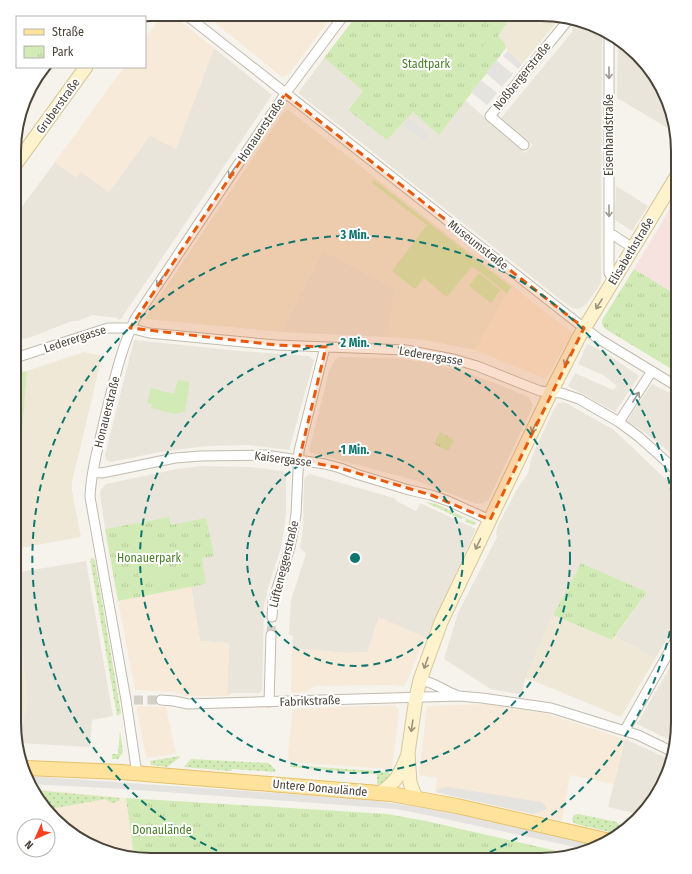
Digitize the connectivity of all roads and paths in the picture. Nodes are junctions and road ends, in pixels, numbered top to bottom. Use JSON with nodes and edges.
{"nodes":[{"id":1,"x":194,"y":21,"type":"edge"},
{"id":2,"x":340,"y":21,"type":"edge"},
{"id":3,"x":565,"y":23,"type":"edge"},
{"id":4,"x":609,"y":41,"type":"edge"},
{"id":5,"x":85,"y":68,"type":"edge"},
{"id":6,"x":285,"y":94,"type":"junction"},
{"id":7,"x":524,"y":145,"type":"dead end"},
{"id":8,"x":21,"y":157,"type":"edge"},
{"id":9,"x":671,"y":186,"type":"edge"},
{"id":10,"x":609,"y":235,"type":"junction"},
{"id":11,"x":633,"y":248,"type":"junction"},
{"id":12,"x":614,"y":280,"type":"junction"},
{"id":13,"x":130,"y":328,"type":"junction"},
{"id":14,"x":584,"y":328,"type":"junction"},
{"id":15,"x":325,"y":347,"type":"junction"},
{"id":16,"x":21,"y":356,"type":"edge"},
{"id":17,"x":652,"y":371,"type":"junction"},
{"id":18,"x":671,"y":383,"type":"edge"},
{"id":19,"x":551,"y":392,"type":"junction"},
{"id":20,"x":619,"y":422,"type":"junction"},
{"id":21,"x":299,"y":460,"type":"junction"},
{"id":22,"x":671,"y":466,"type":"edge"},
{"id":23,"x":93,"y":472,"type":"junction"},
{"id":24,"x":490,"y":520,"type":"junction"},
{"id":25,"x":272,"y":616,"type":"tunnel mouth"},
{"id":26,"x":271,"y":634,"type":"tunnel mouth"},
{"id":27,"x":671,"y":648,"type":"edge"},
{"id":28,"x":420,"y":680,"type":"junction"},
{"id":29,"x":459,"y":696,"type":"junction"},
{"id":30,"x":416,"y":698,"type":"junction"},
{"id":31,"x":161,"y":700,"type":"tunnel mouth"},
{"id":32,"x":269,"y":702,"type":"junction"},
{"id":33,"x":625,"y":730,"type":"junction"},
{"id":34,"x":669,"y":748,"type":"edge"},
{"id":35,"x":408,"y":753,"type":"junction"},
{"id":36,"x":29,"y":768,"type":"edge"},
{"id":37,"x":137,"y":774,"type":"junction"},
{"id":38,"x":380,"y":793,"type":"junction"},
{"id":39,"x":416,"y":798,"type":"junction"},
{"id":40,"x":600,"y":839,"type":"edge"}],
"edges":[{"from":1,"to":6,"type":"street","name":"Museumstraße"},
{"from":2,"to":6,"type":"street","name":"Honauerstraße"},
{"from":3,"to":7,"type":"street","name":"Noßbergerstraße"},
{"from":4,"to":10,"type":"street","name":"Eisenhandstraße","one_way":true},
{"from":5,"to":8,"type":"main road","name":"Gruberstraße"},
{"from":6,"to":13,"type":"street","name":"Honauerstraße","one_way":true},
{"from":6,"to":14,"type":"street","name":"Museumstraße"},
{"from":9,"to":11,"type":"main road","name":"Elisabethstraße"},
{"from":10,"to":11,"type":"street"},
{"from":10,"to":12,"type":"street","name":"Eisenhandstraße"},
{"from":11,"to":12,"type":"main road","name":"Elisabethstraße"},
{"from":12,"to":14,"type":"main road","name":"Elisabethstraße","one_way":true},
{"from":13,"to":15,"type":"street","name":"Lederergasse"},
{"from":13,"to":16,"type":"street","name":"Lederergasse"},
{"from":13,"to":23,"type":"street","name":"Honauerstraße"},
{"from":14,"to":17,"type":"street","name":"Museumstraße"},
{"from":14,"to":19,"type":"main road","one_way":true},
{"from":15,"to":19,"type":"street","name":"Lederergasse"},
{"from":15,"to":21,"type":"street","name":"Lüfteneggerstraße"},
{"from":17,"to":18,"type":"street","name":"Museumstraße"},
{"from":20,"to":17,"type":"street","one_way":true},
{"from":19,"to":20,"type":"street","name":"Lederergasse"},
{"from":19,"to":24,"type":"main road","one_way":true},
{"from":20,"to":22,"type":"street","name":"Lederergasse"},
{"from":21,"to":23,"type":"street","name":"Kaisergasse"},
{"from":21,"to":24,"type":"street","name":"Kaisergasse"},
{"from":21,"to":25,"type":"street","name":"Lüfteneggerstraße"},
{"from":23,"to":37,"type":"street","name":"Honauerstraße"},
{"from":24,"to":28,"type":"main road","one_way":true},
{"from":26,"to":32,"type":"street"},
{"from":27,"to":33,"type":"street"},
{"from":28,"to":29,"type":"street","name":"Fabrikstraße"},
{"from":28,"to":30,"type":"main road"},
{"from":29,"to":30,"type":"street","name":"Fabrikstraße"},
{"from":29,"to":33,"type":"street","name":"Fabrikstraße"},
{"from":30,"to":32,"type":"street","name":"Fabrikstraße"},
{"from":30,"to":35,"type":"main road","one_way":true},
{"from":31,"to":32,"type":"street","name":"Fabrikstraße"},
{"from":33,"to":34,"type":"street","name":"Fabrikstraße"},
{"from":35,"to":38,"type":"main road"},
{"from":35,"to":39,"type":"main road"},
{"from":36,"to":37,"type":"main road","name":"Untere Donaulände"},
{"from":37,"to":38,"type":"main road","name":"Untere Donaulände"},
{"from":38,"to":39,"type":"main road","name":"Untere Donaulände"},
{"from":39,"to":40,"type":"main road","name":"Untere Donaulände"}]}
